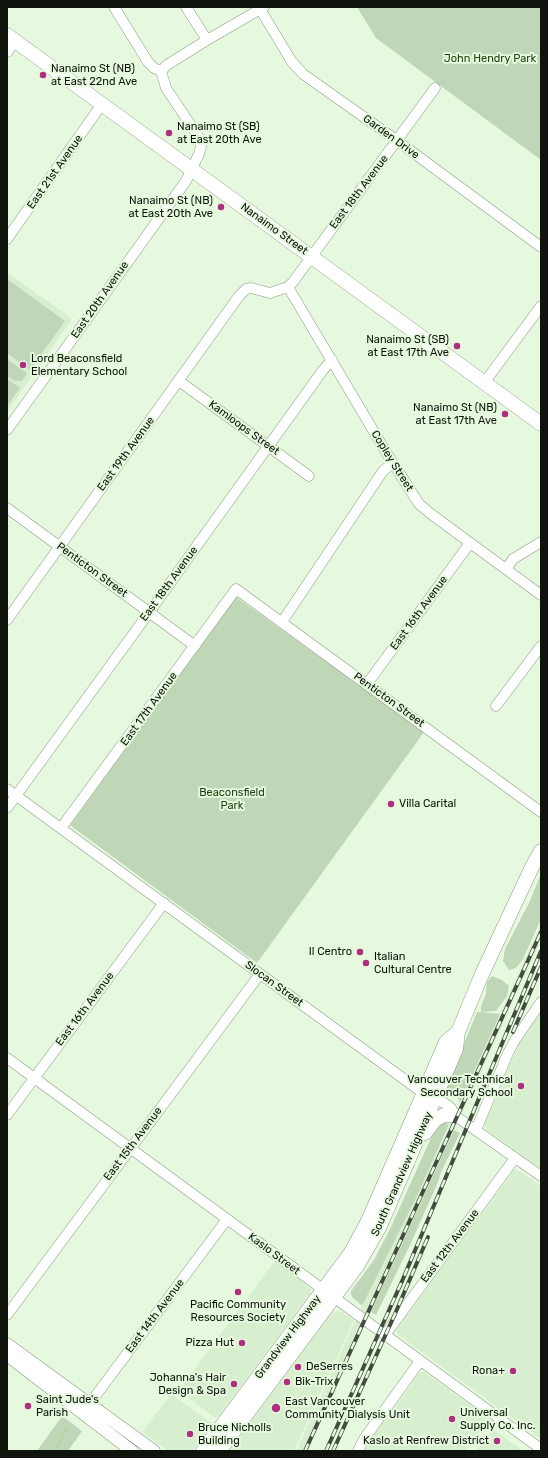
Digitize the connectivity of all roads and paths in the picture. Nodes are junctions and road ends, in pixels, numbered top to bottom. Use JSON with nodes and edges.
{"nodes":[{"id":1,"x":114,"y":7,"type":"edge"},
{"id":2,"x":186,"y":7,"type":"edge"},
{"id":3,"x":262,"y":8,"type":"edge"},
{"id":4,"x":206,"y":40,"type":"junction"},
{"id":5,"x":9,"y":42,"type":"edge"},
{"id":6,"x":161,"y":71,"type":"junction"},
{"id":7,"x":435,"y":88,"type":"dead end"},
{"id":8,"x":102,"y":104,"type":"junction"},
{"id":9,"x":397,"y":140,"type":"junction"},
{"id":10,"x":191,"y":169,"type":"junction"},
{"id":11,"x":7,"y":239,"type":"edge"},
{"id":12,"x":541,"y":247,"type":"edge"},
{"id":13,"x":311,"y":256,"type":"junction"},
{"id":14,"x":288,"y":287,"type":"junction"},
{"id":15,"x":541,"y":306,"type":"edge"},
{"id":16,"x":332,"y":360,"type":"junction"},
{"id":17,"x":179,"y":381,"type":"junction"},
{"id":18,"x":484,"y":383,"type":"junction"},
{"id":19,"x":541,"y":424,"type":"edge"},
{"id":20,"x":7,"y":430,"type":"edge"},
{"id":21,"x":268,"y":446,"type":"junction"},
{"id":22,"x":393,"y":464,"type":"junction"},
{"id":23,"x":309,"y":476,"type":"dead end"},
{"id":24,"x":7,"y":508,"type":"edge"},
{"id":25,"x":541,"y":542,"type":"edge"},
{"id":26,"x":470,"y":543,"type":"junction"},
{"id":27,"x":61,"y":546,"type":"junction"},
{"id":28,"x":506,"y":569,"type":"junction"},
{"id":29,"x":236,"y":589,"type":"joint"},
{"id":30,"x":541,"y":595,"type":"edge"},
{"id":31,"x":150,"y":612,"type":"junction"},
{"id":32,"x":7,"y":620,"type":"edge"},
{"id":33,"x":282,"y":622,"type":"junction"},
{"id":34,"x":196,"y":646,"type":"junction"},
{"id":35,"x":541,"y":646,"type":"edge"},
{"id":36,"x":367,"y":684,"type":"junction"},
{"id":37,"x":496,"y":706,"type":"dead end"},
{"id":38,"x":7,"y":789,"type":"edge"},
{"id":39,"x":16,"y":796,"type":"junction"},
{"id":40,"x":7,"y":808,"type":"edge"},
{"id":41,"x":541,"y":812,"type":"edge"},
{"id":42,"x":61,"y":828,"type":"junction"},
{"id":43,"x":541,"y":851,"type":"edge"},
{"id":44,"x":164,"y":904,"type":"junction"},
{"id":45,"x":260,"y":974,"type":"junction"},
{"id":46,"x":541,"y":1002,"type":"edge"},
{"id":47,"x":7,"y":1058,"type":"edge"},
{"id":48,"x":34,"y":1078,"type":"junction"},
{"id":49,"x":429,"y":1096,"type":"junction"},
{"id":50,"x":7,"y":1115,"type":"edge"},
{"id":51,"x":454,"y":1115,"type":"junction"},
{"id":52,"x":476,"y":1130,"type":"junction"},
{"id":53,"x":130,"y":1148,"type":"junction"},
{"id":54,"x":412,"y":1153,"type":"junction"},
{"id":55,"x":515,"y":1158,"type":"junction"},
{"id":56,"x":541,"y":1176,"type":"edge"},
{"id":57,"x":227,"y":1219,"type":"junction"},
{"id":58,"x":368,"y":1221,"type":"joint"},
{"id":59,"x":369,"y":1248,"type":"joint"},
{"id":60,"x":328,"y":1294,"type":"junction"},
{"id":61,"x":7,"y":1315,"type":"edge"},
{"id":62,"x":385,"y":1335,"type":"junction"},
{"id":63,"x":7,"y":1344,"type":"edge"},
{"id":64,"x":7,"y":1355,"type":"edge"},
{"id":65,"x":420,"y":1361,"type":"junction"},
{"id":66,"x":86,"y":1409,"type":"junction"},
{"id":67,"x":541,"y":1449,"type":"edge"},
{"id":68,"x":132,"y":1451,"type":"edge"},
{"id":69,"x":154,"y":1451,"type":"edge"},
{"id":70,"x":203,"y":1451,"type":"edge"},
{"id":71,"x":219,"y":1451,"type":"edge"},
{"id":72,"x":358,"y":1451,"type":"edge"}],
"edges":[{"from":1,"to":6,"type":"street"},
{"from":2,"to":4,"type":"street"},
{"from":3,"to":4,"type":"street"},
{"from":3,"to":9,"type":"street","name":"Garden Drive"},
{"from":4,"to":6,"type":"street"},
{"from":5,"to":8,"type":"main road","name":"Nanaimo Street"},
{"from":6,"to":10,"type":"street"},
{"from":7,"to":9,"type":"street","name":"East 18th Avenue"},
{"from":8,"to":10,"type":"main road","name":"Nanaimo Street"},
{"from":8,"to":11,"type":"street","name":"East 21st Avenue"},
{"from":9,"to":12,"type":"street","name":"Garden Drive"},
{"from":9,"to":13,"type":"street","name":"East 18th Avenue"},
{"from":10,"to":13,"type":"main road","name":"Nanaimo Street"},
{"from":10,"to":20,"type":"street","name":"East 20th Avenue"},
{"from":13,"to":14,"type":"street"},
{"from":13,"to":18,"type":"main road","name":"Nanaimo Street"},
{"from":14,"to":16,"type":"street","name":"Copley Street"},
{"from":14,"to":17,"type":"street","name":"East 19th Avenue"},
{"from":15,"to":18,"type":"street"},
{"from":16,"to":21,"type":"street","name":"East 18th Avenue"},
{"from":16,"to":22,"type":"street","name":"Copley Street"},
{"from":17,"to":21,"type":"street","name":"Kamloops Street"},
{"from":17,"to":27,"type":"street","name":"East 19th Avenue"},
{"from":18,"to":19,"type":"main road","name":"Nanaimo Street"},
{"from":21,"to":23,"type":"street","name":"Kamloops Street"},
{"from":21,"to":31,"type":"street","name":"East 18th Avenue"},
{"from":22,"to":26,"type":"street","name":"Copley Street"},
{"from":22,"to":33,"type":"street"},
{"from":24,"to":27,"type":"street","name":"Penticton Street"},
{"from":25,"to":28,"type":"street"},
{"from":26,"to":28,"type":"street","name":"Copley Street"},
{"from":26,"to":36,"type":"street","name":"East 16th Avenue"},
{"from":27,"to":31,"type":"street","name":"Penticton Street"},
{"from":27,"to":32,"type":"street","name":"East 19th Avenue"},
{"from":28,"to":30,"type":"street","name":"Copley Street"},
{"from":29,"to":33,"type":"street","name":"Penticton Street"},
{"from":29,"to":34,"type":"street","name":"East 17th Avenue"},
{"from":31,"to":34,"type":"street","name":"Penticton Street"},
{"from":31,"to":39,"type":"street","name":"East 18th Avenue"},
{"from":33,"to":36,"type":"street","name":"Penticton Street"},
{"from":34,"to":42,"type":"street","name":"East 17th Avenue"},
{"from":35,"to":37,"type":"street"},
{"from":36,"to":41,"type":"street","name":"Penticton Street"},
{"from":38,"to":39,"type":"street","name":"Slocan Street"},
{"from":39,"to":40,"type":"street","name":"East 18th Avenue"},
{"from":39,"to":42,"type":"street","name":"Slocan Street"},
{"from":42,"to":44,"type":"street","name":"Slocan Street"},
{"from":43,"to":49,"type":"main road","name":"South Grandview Highway"},
{"from":44,"to":45,"type":"street","name":"Slocan Street"},
{"from":44,"to":48,"type":"street","name":"East 16th Avenue"},
{"from":45,"to":49,"type":"street","name":"Slocan Street"},
{"from":45,"to":53,"type":"street","name":"East 15th Avenue"},
{"from":46,"to":52,"type":"street"},
{"from":47,"to":48,"type":"street","name":"Kaslo Street"},
{"from":48,"to":50,"type":"street","name":"East 16th Avenue"},
{"from":48,"to":53,"type":"street","name":"Kaslo Street"},
{"from":49,"to":51,"type":"street","name":"Slocan Street"},
{"from":49,"to":54,"type":"main road","name":"South Grandview Highway"},
{"from":49,"to":58,"type":"main road","name":"South Grandview Highway"},
{"from":51,"to":52,"type":"street","name":"Slocan Street"},
{"from":51,"to":54,"type":"main road"},
{"from":52,"to":55,"type":"street","name":"Slocan Street"},
{"from":53,"to":57,"type":"street","name":"Kaslo Street"},
{"from":53,"to":61,"type":"street","name":"East 15th Avenue"},
{"from":54,"to":59,"type":"main road","name":"South Grandview Highway"},
{"from":55,"to":56,"type":"street","name":"Slocan Street"},
{"from":55,"to":62,"type":"street","name":"East 12th Avenue"},
{"from":57,"to":60,"type":"street","name":"Kaslo Street"},
{"from":57,"to":66,"type":"street","name":"East 14th Avenue"},
{"from":58,"to":60,"type":"main road","name":"Grandview Highway"},
{"from":59,"to":60,"type":"main road","name":"Grandview Highway"},
{"from":60,"to":62,"type":"street","name":"Kaslo Street"},
{"from":60,"to":70,"type":"main road","name":"Grandview Highway"},
{"from":60,"to":71,"type":"main road","name":"Grandview Highway"},
{"from":62,"to":65,"type":"street","name":"Kaslo Street"},
{"from":63,"to":66,"type":"street"},
{"from":64,"to":66,"type":"street"},
{"from":65,"to":67,"type":"street","name":"Kaslo Street"},
{"from":65,"to":72,"type":"street"},
{"from":66,"to":68,"type":"street"},
{"from":66,"to":69,"type":"street"}]}
